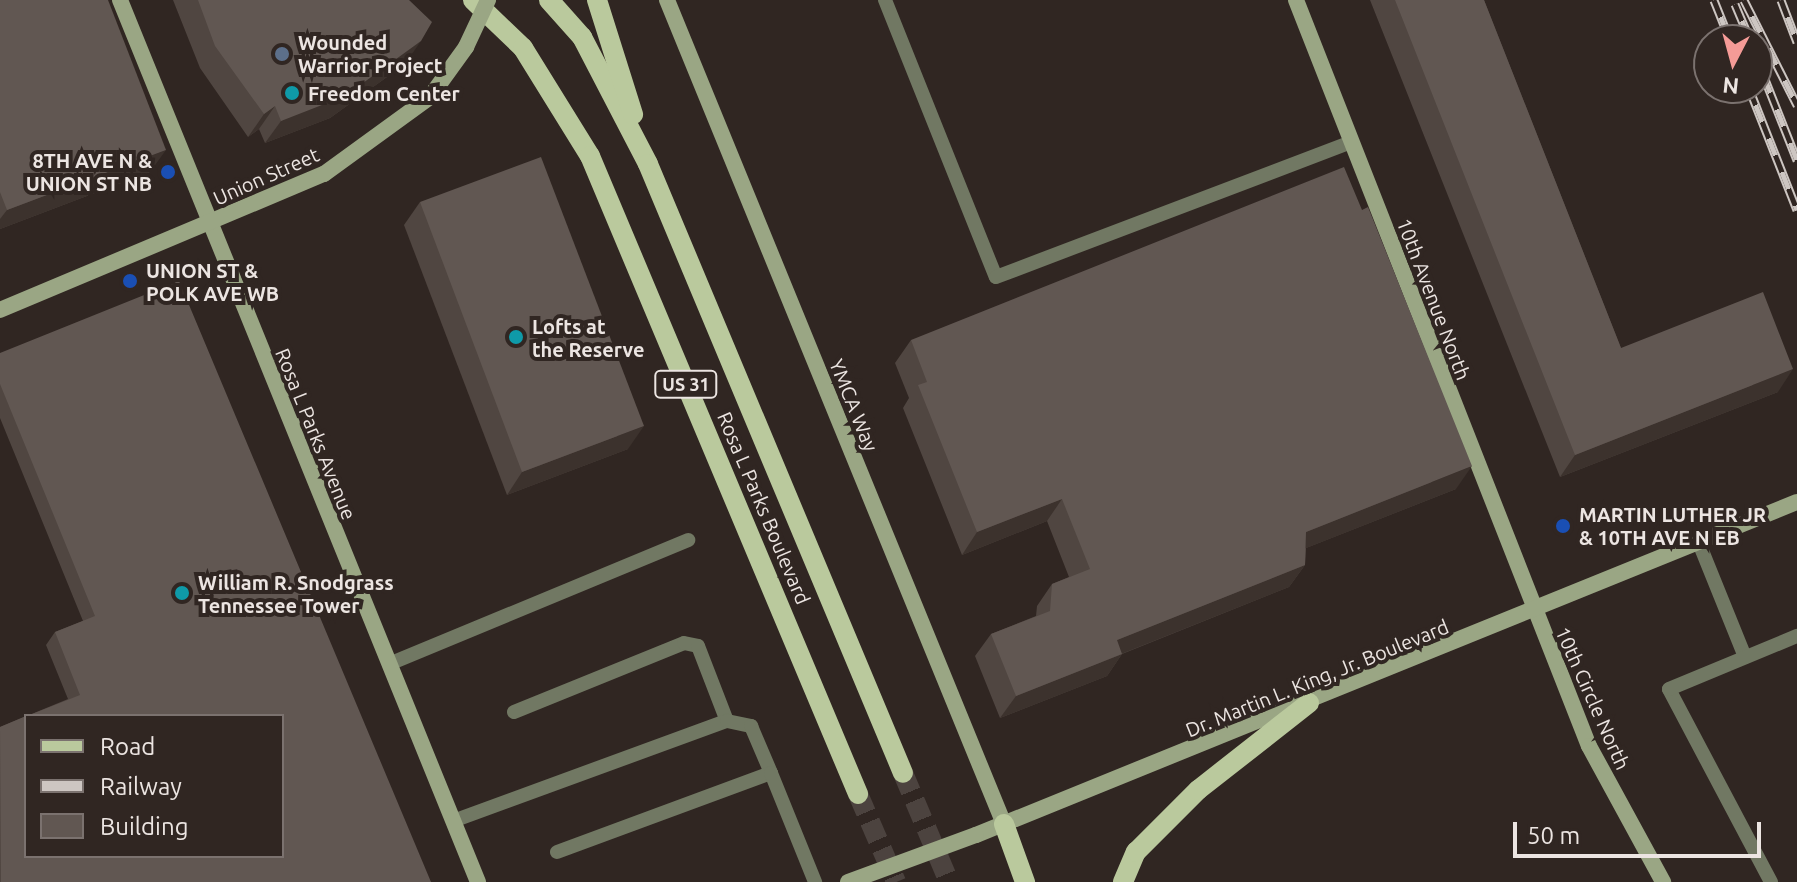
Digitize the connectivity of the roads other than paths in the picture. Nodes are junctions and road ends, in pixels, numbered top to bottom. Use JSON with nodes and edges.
{"nodes":[{"id":1,"x":120,"y":0,"type":"edge"},
{"id":2,"x":473,"y":0,"type":"edge"},
{"id":3,"x":488,"y":0,"type":"edge"},
{"id":4,"x":549,"y":0,"type":"edge"},
{"id":5,"x":597,"y":0,"type":"edge"},
{"id":6,"x":667,"y":0,"type":"edge"},
{"id":7,"x":885,"y":0,"type":"edge"},
{"id":8,"x":1296,"y":0,"type":"edge"},
{"id":9,"x":1351,"y":142,"type":"junction"},
{"id":10,"x":648,"y":164,"type":"junction"},
{"id":11,"x":208,"y":224,"type":"junction"},
{"id":12,"x":0,"y":310,"type":"edge"},
{"id":13,"x":1797,"y":502,"type":"edge"},
{"id":14,"x":688,"y":540,"type":"dead end"},
{"id":15,"x":1699,"y":543,"type":"junction"},
{"id":16,"x":1535,"y":613,"type":"junction"},
{"id":17,"x":1797,"y":636,"type":"edge"},
{"id":18,"x":1745,"y":657,"type":"junction"},
{"id":19,"x":389,"y":664,"type":"junction"},
{"id":20,"x":1309,"y":703,"type":"junction"},
{"id":21,"x":514,"y":712,"type":"dead end"},
{"id":22,"x":727,"y":721,"type":"junction"},
{"id":23,"x":771,"y":773,"type":"junction"},
{"id":24,"x":903,"y":773,"type":"tunnel mouth"},
{"id":25,"x":858,"y":794,"type":"tunnel mouth"},
{"id":26,"x":453,"y":821,"type":"junction"},
{"id":27,"x":1004,"y":824,"type":"junction"},
{"id":28,"x":557,"y":852,"type":"dead end"},
{"id":29,"x":478,"y":882,"type":"edge"},
{"id":30,"x":815,"y":882,"type":"edge"},
{"id":31,"x":848,"y":882,"type":"edge"},
{"id":32,"x":1025,"y":882,"type":"edge"},
{"id":33,"x":1123,"y":882,"type":"edge"},
{"id":34,"x":1663,"y":882,"type":"edge"},
{"id":35,"x":1771,"y":882,"type":"edge"}],
"edges":[{"from":1,"to":11,"type":"street","name":"Rosa L Parks Avenue"},
{"from":2,"to":25,"type":"main road","name":"Rosa L Parks Boulevard","number":"US 31"},
{"from":3,"to":11,"type":"street","name":"Union Street","bridge":true},
{"from":4,"to":10,"type":"main road","name":"Rosa L Parks Boulevard","number":"US 31"},
{"from":5,"to":10,"type":"main road"},
{"from":6,"to":27,"type":"street","name":"YMCA Way"},
{"from":7,"to":9,"type":"lane"},
{"from":8,"to":9,"type":"street","name":"10th Avenue North"},
{"from":9,"to":16,"type":"street","name":"10th Avenue North"},
{"from":10,"to":24,"type":"main road","name":"Rosa L Parks Boulevard","number":"US 31"},
{"from":11,"to":12,"type":"street","name":"Union Street"},
{"from":11,"to":19,"type":"street","name":"Rosa L Parks Avenue"},
{"from":13,"to":15,"type":"street","name":"Dr. Martin L. King, Jr. Boulevard"},
{"from":14,"to":19,"type":"lane"},
{"from":15,"to":16,"type":"street","name":"Dr. Martin L. King, Jr. Boulevard"},
{"from":15,"to":18,"type":"lane"},
{"from":16,"to":20,"type":"street","name":"Dr. Martin L. King, Jr. Boulevard"},
{"from":16,"to":34,"type":"street","name":"10th Circle North"},
{"from":17,"to":18,"type":"lane"},
{"from":18,"to":35,"type":"lane"},
{"from":19,"to":26,"type":"street","name":"Rosa L Parks Avenue"},
{"from":20,"to":27,"type":"street","name":"Dr. Martin L. King, Jr. Boulevard"},
{"from":20,"to":33,"type":"main road"},
{"from":21,"to":22,"type":"lane"},
{"from":22,"to":23,"type":"lane"},
{"from":22,"to":26,"type":"lane"},
{"from":23,"to":28,"type":"lane"},
{"from":23,"to":30,"type":"lane"},
{"from":26,"to":29,"type":"street","name":"Rosa L Parks Avenue"},
{"from":27,"to":31,"type":"street","name":"Dr. Martin L. King, Jr. Boulevard","bridge":true},
{"from":27,"to":32,"type":"main road"}]}
